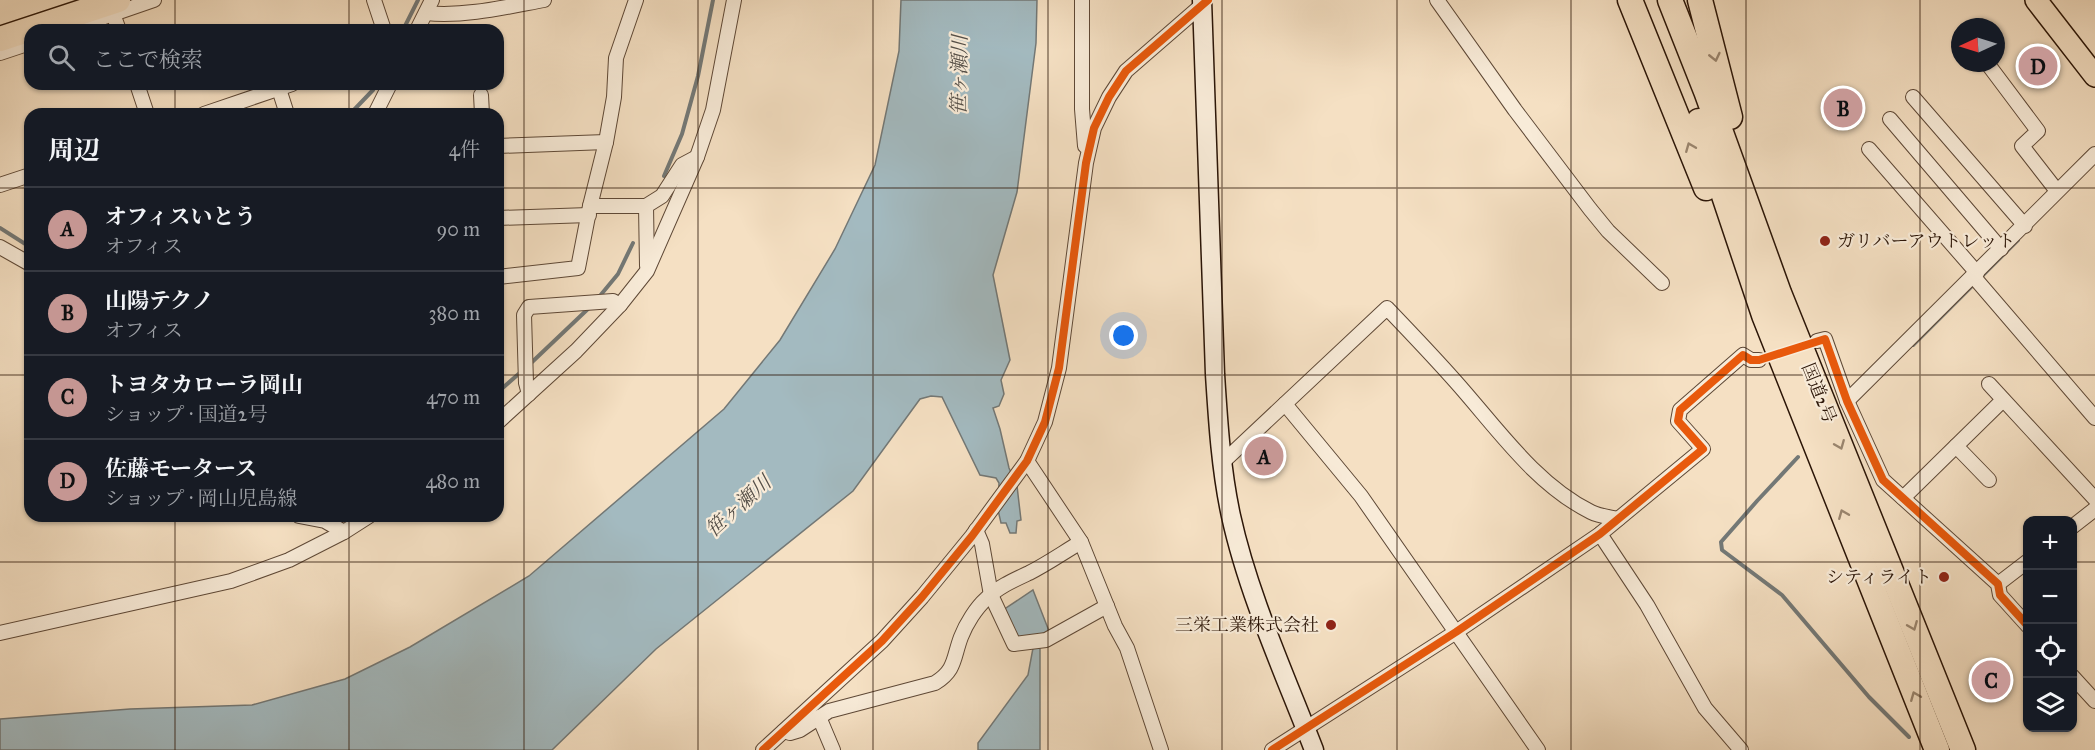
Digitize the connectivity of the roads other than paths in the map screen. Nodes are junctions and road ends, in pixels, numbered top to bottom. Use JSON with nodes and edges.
{"nodes":[{"id":1,"x":154,"y":0,"type":"edge"},
{"id":2,"x":374,"y":0,"type":"edge"},
{"id":3,"x":544,"y":0,"type":"edge"},
{"id":4,"x":636,"y":0,"type":"edge"},
{"id":5,"x":734,"y":0,"type":"edge"},
{"id":6,"x":1082,"y":0,"type":"edge"},
{"id":7,"x":1437,"y":0,"type":"edge"},
{"id":8,"x":1630,"y":0,"type":"edge"},
{"id":9,"x":1654,"y":0,"type":"edge"},
{"id":10,"x":1670,"y":0,"type":"edge"},
{"id":11,"x":1700,"y":0,"type":"edge"},
{"id":12,"x":2036,"y":0,"type":"edge"},
{"id":13,"x":1204,"y":2,"type":"edge"},
{"id":14,"x":116,"y":7,"type":"edge"},
{"id":15,"x":429,"y":7,"type":"edge"},
{"id":16,"x":54,"y":24,"type":"edge"},
{"id":17,"x":80,"y":24,"type":"edge"},
{"id":18,"x":118,"y":24,"type":"edge"},
{"id":19,"x":382,"y":24,"type":"edge"},
{"id":20,"x":420,"y":24,"type":"edge"},
{"id":21,"x":24,"y":32,"type":"edge"},
{"id":22,"x":0,"y":39,"type":"edge"},
{"id":23,"x":24,"y":45,"type":"edge"},
{"id":24,"x":0,"y":53,"type":"edge"},
{"id":25,"x":1995,"y":72,"type":"edge"},
{"id":26,"x":2095,"y":76,"type":"edge"},
{"id":27,"x":139,"y":90,"type":"edge"},
{"id":28,"x":273,"y":90,"type":"edge"},
{"id":29,"x":285,"y":90,"type":"edge"},
{"id":30,"x":387,"y":90,"type":"edge"},
{"id":31,"x":481,"y":95,"type":"dead end"},
{"id":32,"x":1913,"y":97,"type":"dead end"},
{"id":33,"x":145,"y":108,"type":"edge"},
{"id":34,"x":221,"y":108,"type":"edge"},
{"id":35,"x":287,"y":108,"type":"edge"},
{"id":36,"x":378,"y":108,"type":"edge"},
{"id":37,"x":482,"y":108,"type":"edge"},
{"id":38,"x":1890,"y":119,"type":"dead end"},
{"id":39,"x":606,"y":142,"type":"junction"},
{"id":40,"x":504,"y":146,"type":"edge"},
{"id":41,"x":1869,"y":149,"type":"dead end"},
{"id":42,"x":2095,"y":154,"type":"edge"},
{"id":43,"x":697,"y":157,"type":"junction"},
{"id":44,"x":1086,"y":163,"type":"junction"},
{"id":45,"x":24,"y":177,"type":"edge"},
{"id":46,"x":0,"y":185,"type":"edge"},
{"id":47,"x":2057,"y":191,"type":"junction"},
{"id":48,"x":646,"y":206,"type":"junction"},
{"id":49,"x":590,"y":210,"type":"junction"},
{"id":50,"x":504,"y":217,"type":"edge"},
{"id":51,"x":2025,"y":226,"type":"junction"},
{"id":52,"x":0,"y":247,"type":"edge"},
{"id":53,"x":2001,"y":249,"type":"junction"},
{"id":54,"x":24,"y":261,"type":"edge"},
{"id":55,"x":647,"y":271,"type":"junction"},
{"id":56,"x":504,"y":276,"type":"edge"},
{"id":57,"x":1976,"y":278,"type":"junction"},
{"id":58,"x":1662,"y":283,"type":"dead end"},
{"id":59,"x":1779,"y":293,"type":"junction"},
{"id":60,"x":620,"y":305,"type":"junction"},
{"id":61,"x":1764,"y":315,"type":"junction"},
{"id":62,"x":1817,"y":341,"type":"dead end"},
{"id":63,"x":1758,"y":360,"type":"dead end"},
{"id":64,"x":1989,"y":384,"type":"dead end"},
{"id":65,"x":529,"y":394,"type":"junction"},
{"id":66,"x":2003,"y":399,"type":"junction"},
{"id":67,"x":1847,"y":400,"type":"junction"},
{"id":68,"x":1285,"y":404,"type":"junction"},
{"id":69,"x":504,"y":417,"type":"edge"},
{"id":70,"x":2095,"y":418,"type":"edge"},
{"id":71,"x":1956,"y":446,"type":"junction"},
{"id":72,"x":1027,"y":461,"type":"junction"},
{"id":73,"x":1223,"y":462,"type":"junction"},
{"id":74,"x":1989,"y":480,"type":"dead end"},
{"id":75,"x":1904,"y":498,"type":"junction"},
{"id":76,"x":2095,"y":499,"type":"edge"},
{"id":77,"x":2095,"y":510,"type":"edge"},
{"id":78,"x":1618,"y":519,"type":"junction"},
{"id":79,"x":327,"y":522,"type":"edge"},
{"id":80,"x":360,"y":522,"type":"edge"},
{"id":81,"x":2077,"y":524,"type":"edge"},
{"id":82,"x":979,"y":526,"type":"junction"},
{"id":83,"x":344,"y":532,"type":"junction"},
{"id":84,"x":1600,"y":534,"type":"junction"},
{"id":85,"x":1080,"y":542,"type":"junction"},
{"id":86,"x":2023,"y":565,"type":"edge"},
{"id":87,"x":1998,"y":584,"type":"junction"},
{"id":88,"x":991,"y":595,"type":"junction"},
{"id":89,"x":1107,"y":606,"type":"junction"},
{"id":90,"x":2026,"y":624,"type":"edge"},
{"id":91,"x":1456,"y":632,"type":"junction"},
{"id":92,"x":0,"y":633,"type":"edge"},
{"id":93,"x":2075,"y":678,"type":"edge"},
{"id":94,"x":2095,"y":700,"type":"edge"},
{"id":95,"x":819,"y":717,"type":"junction"},
{"id":96,"x":1306,"y":729,"type":"junction"},
{"id":97,"x":784,"y":731,"type":"junction"},
{"id":98,"x":763,"y":750,"type":"edge"},
{"id":99,"x":833,"y":750,"type":"edge"},
{"id":100,"x":1161,"y":750,"type":"edge"},
{"id":101,"x":1272,"y":750,"type":"edge"},
{"id":102,"x":1314,"y":750,"type":"edge"},
{"id":103,"x":1538,"y":750,"type":"edge"},
{"id":104,"x":1741,"y":750,"type":"edge"},
{"id":105,"x":1937,"y":750,"type":"edge"},
{"id":106,"x":1963,"y":750,"type":"edge"}],
"edges":[{"from":1,"to":14,"type":"street"},
{"from":2,"to":19,"type":"street"},
{"from":3,"to":15,"type":"street"},
{"from":4,"to":39,"type":"street"},
{"from":5,"to":43,"type":"street"},
{"from":6,"to":44,"type":"street"},
{"from":7,"to":58,"type":"street"},
{"from":61,"to":8,"type":"highway","one_way":true},
{"from":9,"to":61,"type":"highway","name":"国道2号"},
{"from":10,"to":59,"type":"highway","name":"国道2号"},
{"from":11,"to":59,"type":"highway","one_way":true},
{"from":12,"to":26,"type":"main road"},
{"from":13,"to":44,"type":"street"},
{"from":13,"to":73,"type":"street"},
{"from":14,"to":16,"type":"highway"},
{"from":14,"to":17,"type":"street"},
{"from":14,"to":18,"type":"street"},
{"from":15,"to":20,"type":"street"},
{"from":21,"to":22,"type":"highway"},
{"from":23,"to":24,"type":"street"},
{"from":25,"to":47,"type":"street"},
{"from":27,"to":33,"type":"street"},
{"from":28,"to":34,"type":"street"},
{"from":29,"to":35,"type":"street"},
{"from":30,"to":36,"type":"street"},
{"from":31,"to":37,"type":"street"},
{"from":32,"to":51,"type":"street"},
{"from":38,"to":53,"type":"street"},
{"from":39,"to":40,"type":"street"},
{"from":39,"to":49,"type":"street"},
{"from":41,"to":57,"type":"street"},
{"from":42,"to":47,"type":"street"},
{"from":43,"to":48,"type":"street"},
{"from":43,"to":55,"type":"street"},
{"from":44,"to":72,"type":"street"},
{"from":45,"to":46,"type":"street"},
{"from":47,"to":51,"type":"street"},
{"from":48,"to":49,"type":"street"},
{"from":48,"to":55,"type":"street"},
{"from":49,"to":50,"type":"street"},
{"from":49,"to":56,"type":"street"},
{"from":51,"to":53,"type":"street"},
{"from":52,"to":54,"type":"street"},
{"from":53,"to":57,"type":"street"},
{"from":55,"to":60,"type":"street"},
{"from":57,"to":67,"type":"street"},
{"from":57,"to":70,"type":"street"},
{"from":59,"to":106,"type":"highway","name":"国道2号","one_way":true},
{"from":60,"to":65,"type":"street"},
{"from":60,"to":65,"type":"street"},
{"from":105,"to":61,"type":"highway","name":"国道2号","one_way":true},
{"from":62,"to":67,"type":"street"},
{"from":63,"to":78,"type":"street"},
{"from":64,"to":66,"type":"street"},
{"from":65,"to":69,"type":"street"},
{"from":66,"to":71,"type":"street"},
{"from":66,"to":76,"type":"street"},
{"from":67,"to":75,"type":"street"},
{"from":68,"to":73,"type":"street"},
{"from":68,"to":78,"type":"street"},
{"from":68,"to":91,"type":"street"},
{"from":71,"to":74,"type":"street"},
{"from":71,"to":75,"type":"street"},
{"from":72,"to":82,"type":"street"},
{"from":72,"to":85,"type":"street"},
{"from":73,"to":96,"type":"street"},
{"from":75,"to":87,"type":"street"},
{"from":77,"to":81,"type":"street"},
{"from":78,"to":84,"type":"street"},
{"from":79,"to":83,"type":"street"},
{"from":80,"to":83,"type":"street"},
{"from":82,"to":88,"type":"street"},
{"from":82,"to":97,"type":"street"},
{"from":83,"to":92,"type":"street"},
{"from":84,"to":91,"type":"street"},
{"from":84,"to":104,"type":"street"},
{"from":85,"to":88,"type":"street"},
{"from":85,"to":89,"type":"street"},
{"from":86,"to":87,"type":"street"},
{"from":87,"to":90,"type":"street"},
{"from":88,"to":89,"type":"street"},
{"from":88,"to":95,"type":"street"},
{"from":89,"to":100,"type":"street"},
{"from":91,"to":96,"type":"street"},
{"from":91,"to":103,"type":"street"},
{"from":93,"to":94,"type":"street"},
{"from":95,"to":97,"type":"street"},
{"from":95,"to":99,"type":"street"},
{"from":96,"to":101,"type":"street"},
{"from":96,"to":102,"type":"street"},
{"from":97,"to":98,"type":"street"}]}
